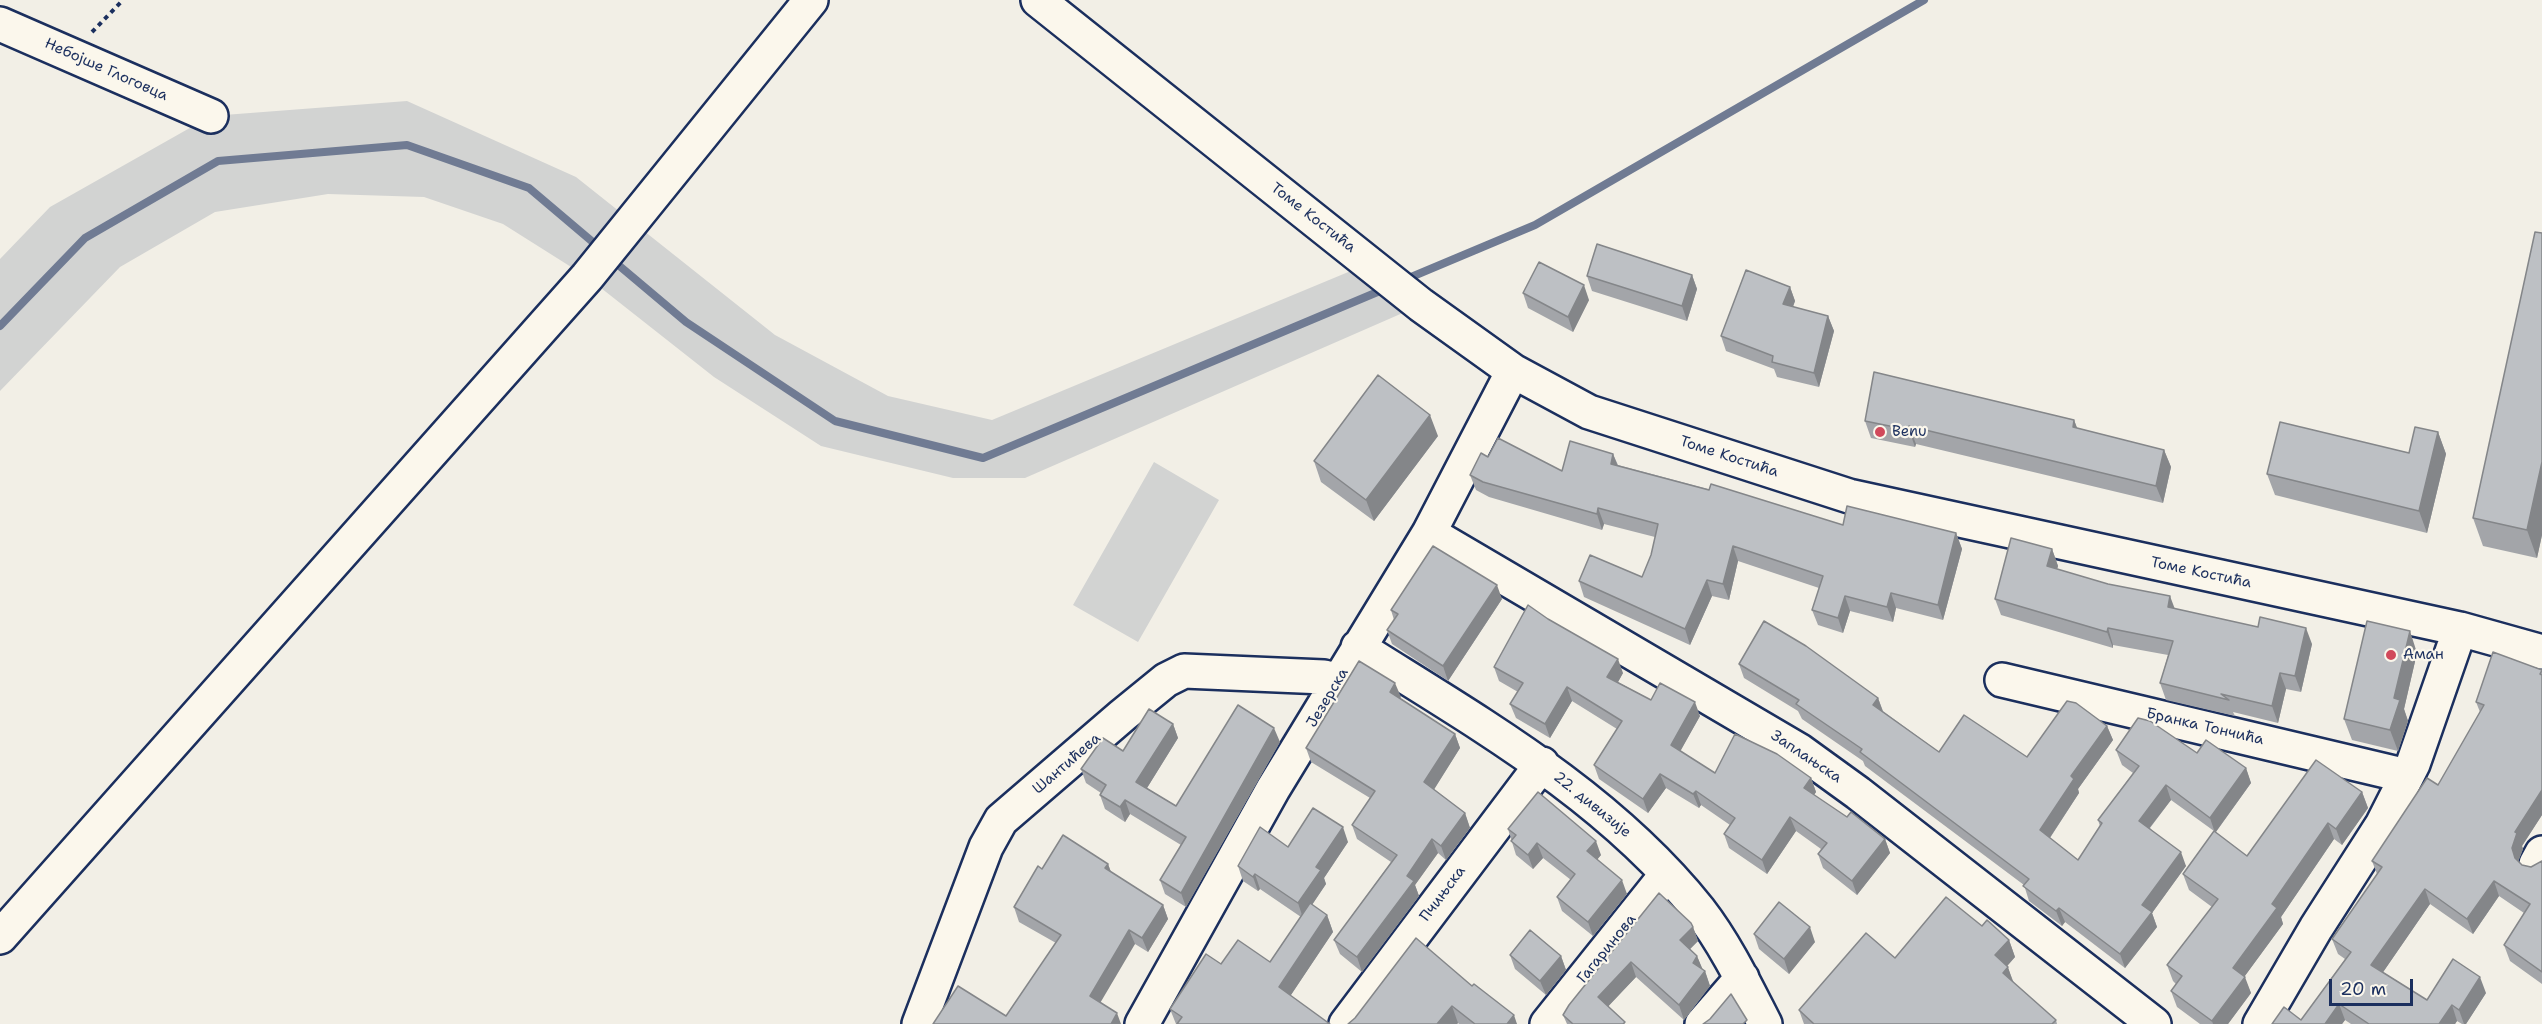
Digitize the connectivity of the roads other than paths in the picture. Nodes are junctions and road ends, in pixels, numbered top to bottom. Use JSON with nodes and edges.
{"nodes":[{"id":1,"x":811,"y":0,"type":"edge"},
{"id":2,"x":1038,"y":0,"type":"edge"},
{"id":3,"x":0,"y":24,"type":"edge"},
{"id":4,"x":211,"y":116,"type":"dead end"},
{"id":5,"x":1513,"y":371,"type":"junction"},
{"id":6,"x":1429,"y":533,"type":"junction"},
{"id":7,"x":2460,"y":629,"type":"junction"},
{"id":8,"x":1358,"y":647,"type":"junction"},
{"id":9,"x":2542,"y":652,"type":"edge"},
{"id":10,"x":2002,"y":680,"type":"dead end"},
{"id":11,"x":1339,"y":681,"type":"junction"},
{"id":12,"x":1542,"y":764,"type":"junction"},
{"id":13,"x":2407,"y":776,"type":"junction"},
{"id":14,"x":1667,"y":874,"type":"junction"},
{"id":15,"x":0,"y":938,"type":"edge"},
{"id":16,"x":1742,"y":978,"type":"junction"},
{"id":17,"x":919,"y":1024,"type":"edge"},
{"id":18,"x":1142,"y":1024,"type":"edge"},
{"id":19,"x":1346,"y":1024,"type":"edge"},
{"id":20,"x":1546,"y":1024,"type":"edge"},
{"id":21,"x":1702,"y":1024,"type":"edge"},
{"id":22,"x":1765,"y":1024,"type":"edge"},
{"id":23,"x":2154,"y":1024,"type":"edge"},
{"id":24,"x":2260,"y":1024,"type":"edge"}],
"edges":[{"from":1,"to":15,"type":"street"},
{"from":2,"to":5,"type":"street","name":"Томе Костића"},
{"from":3,"to":4,"type":"street","name":"Небојше Глоговца"},
{"from":5,"to":6,"type":"street","name":"Језерска"},
{"from":5,"to":7,"type":"street","name":"Томе Костића"},
{"from":6,"to":8,"type":"street","name":"Језерска"},
{"from":6,"to":23,"type":"street","name":"Заплањска"},
{"from":7,"to":9,"type":"street","name":"Томе Костића"},
{"from":7,"to":13,"type":"street"},
{"from":8,"to":11,"type":"street","name":"Језерска"},
{"from":8,"to":12,"type":"street","name":"22. дивизије"},
{"from":10,"to":13,"type":"street","name":"Бранка Тончића"},
{"from":11,"to":17,"type":"street","name":"Шантићева"},
{"from":11,"to":18,"type":"street","name":"Језерска"},
{"from":12,"to":14,"type":"street","name":"22. дивизије"},
{"from":12,"to":19,"type":"street","name":"Пчињска"},
{"from":13,"to":24,"type":"street"},
{"from":14,"to":16,"type":"street","name":"22. дивизије"},
{"from":14,"to":20,"type":"street","name":"Гагаринова"},
{"from":16,"to":21,"type":"street"},
{"from":16,"to":22,"type":"street","name":"22. дивизије"}]}
